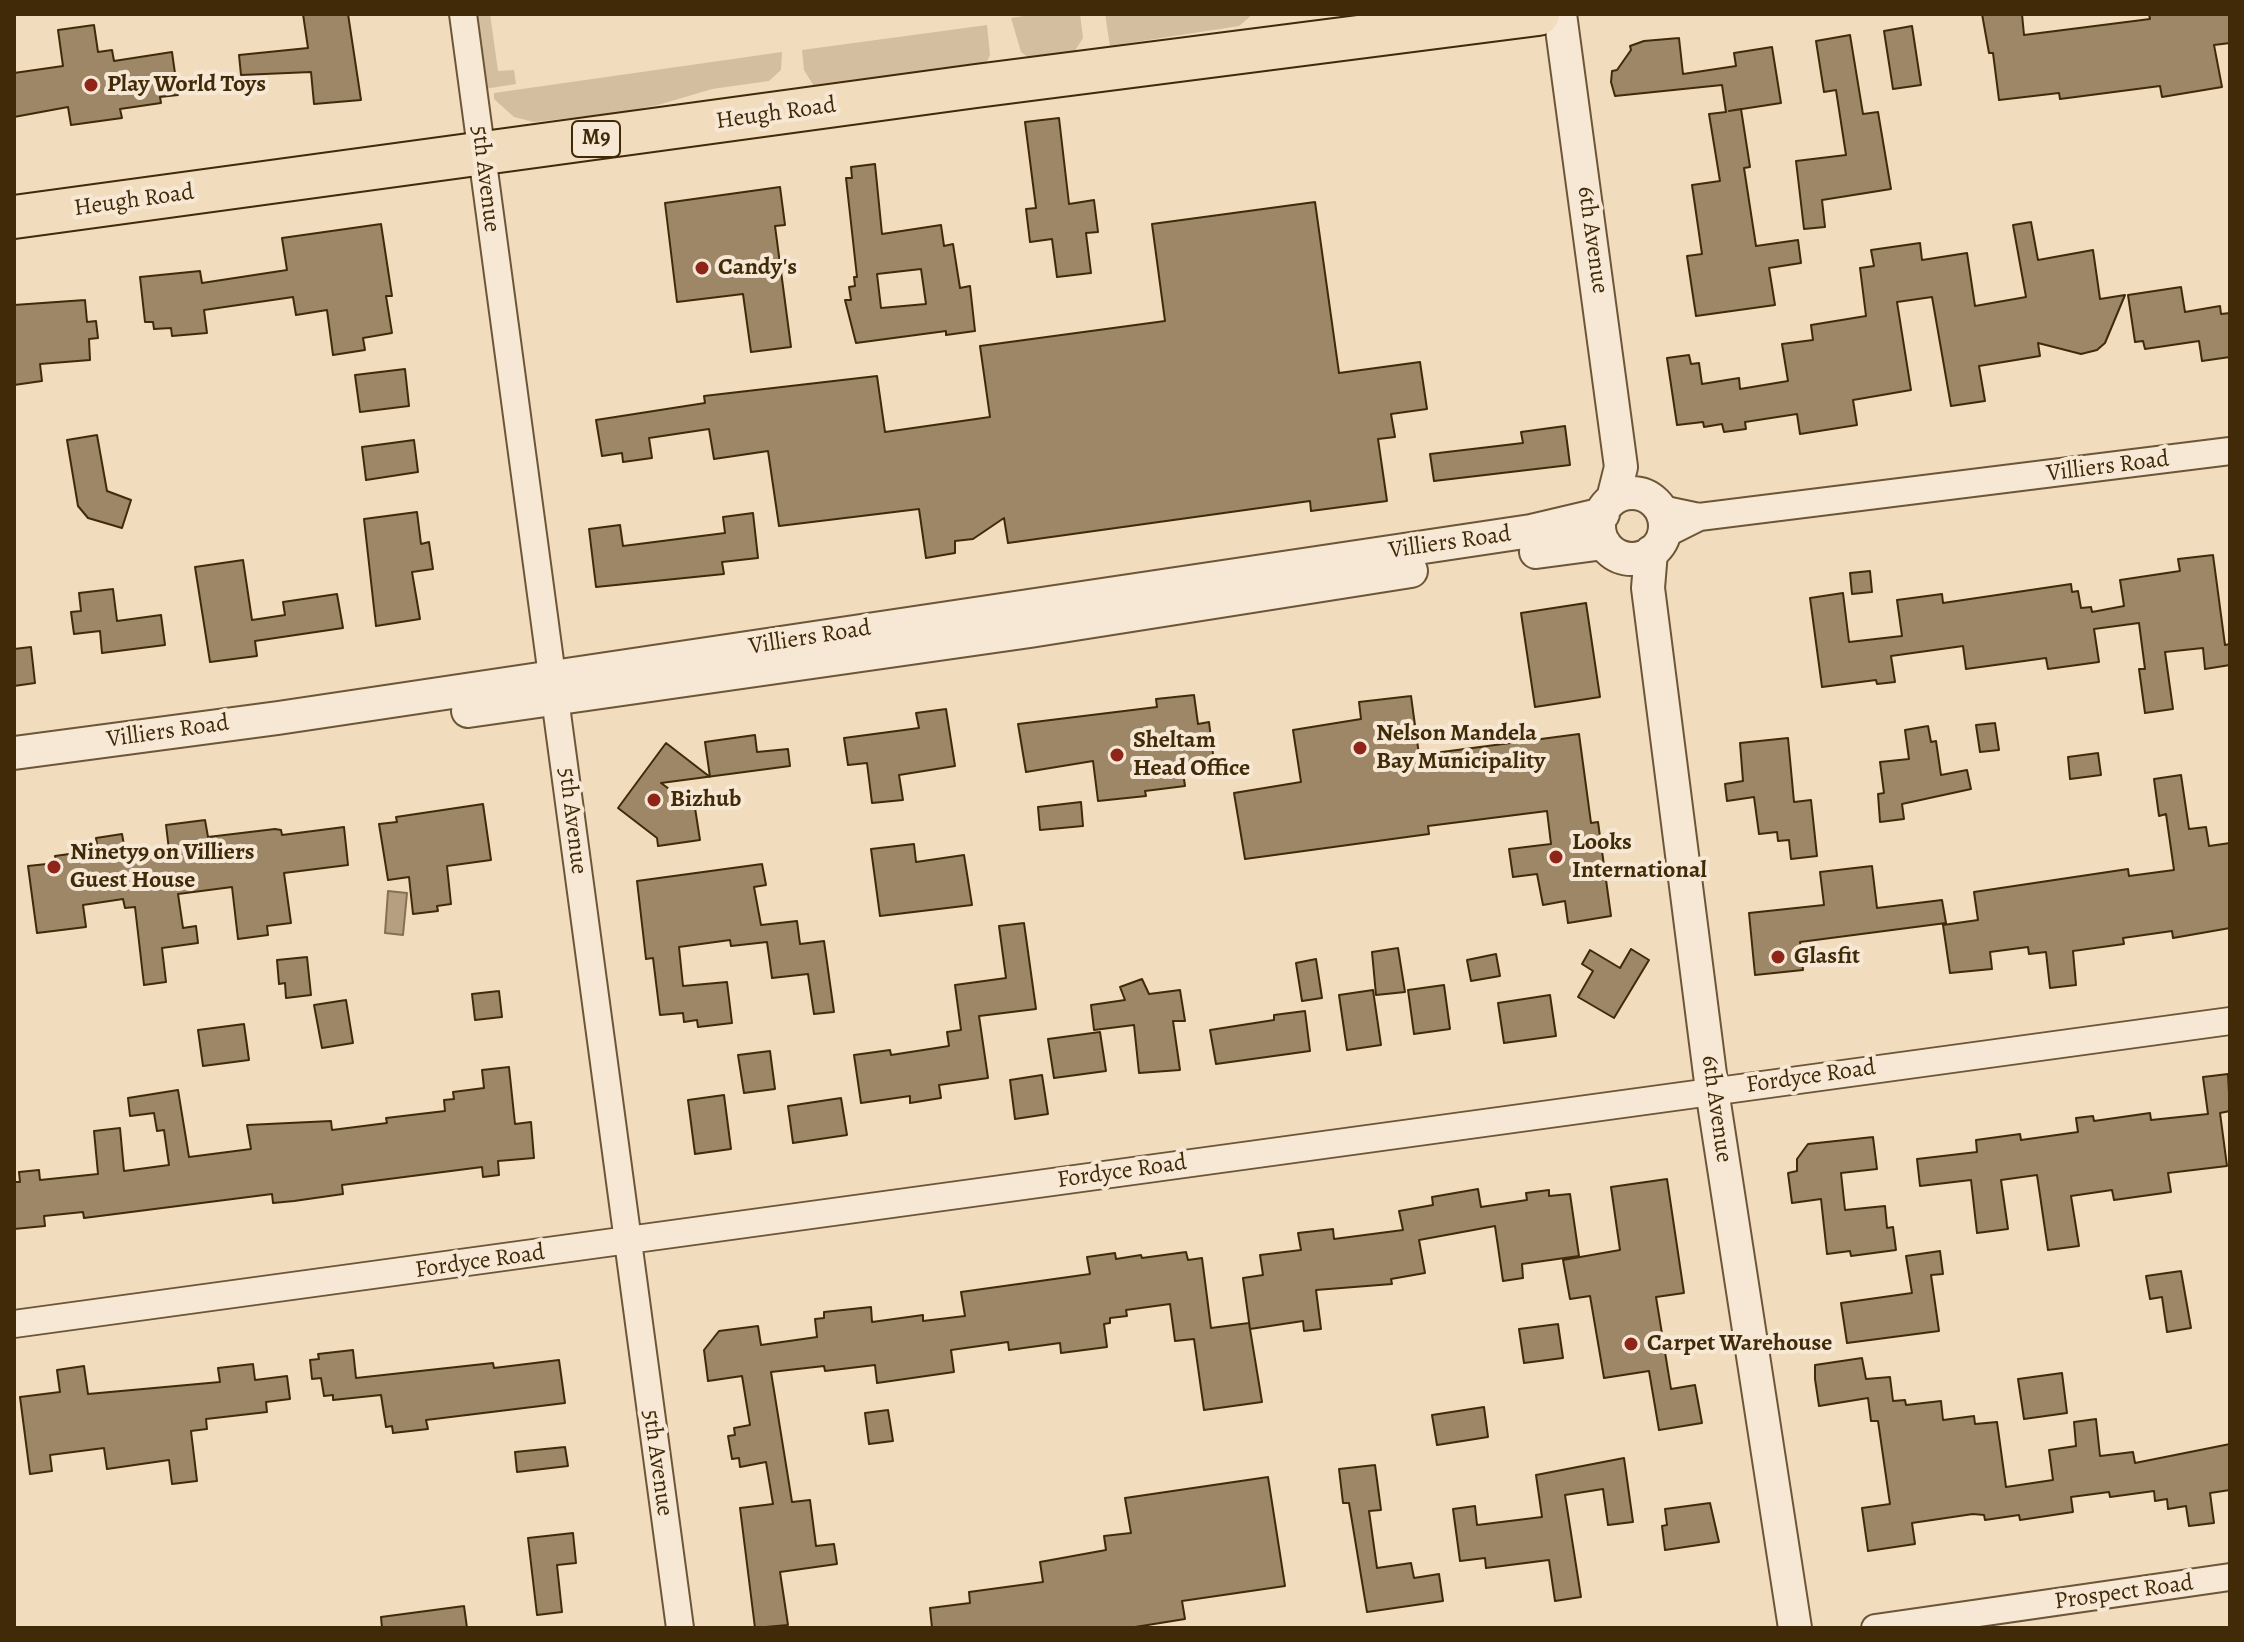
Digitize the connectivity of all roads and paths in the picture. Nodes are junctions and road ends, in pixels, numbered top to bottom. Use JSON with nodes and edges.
{"nodes":[{"id":1,"x":463,"y":14,"type":"edge"},
{"id":2,"x":1538,"y":14,"type":"edge"},
{"id":3,"x":1560,"y":14,"type":"edge"},
{"id":4,"x":483,"y":154,"type":"junction"},
{"id":5,"x":14,"y":217,"type":"edge"},
{"id":6,"x":2230,"y":451,"type":"edge"},
{"id":7,"x":1631,"y":519,"type":"junction"},
{"id":8,"x":555,"y":687,"type":"junction"},
{"id":9,"x":274,"y":728,"type":"junction"},
{"id":10,"x":14,"y":753,"type":"edge"},
{"id":11,"x":14,"y":774,"type":"edge"},
{"id":12,"x":2230,"y":1021,"type":"edge"},
{"id":13,"x":1712,"y":1090,"type":"junction"},
{"id":14,"x":626,"y":1242,"type":"junction"},
{"id":15,"x":14,"y":1324,"type":"edge"},
{"id":16,"x":2230,"y":1577,"type":"edge"},
{"id":17,"x":680,"y":1628,"type":"edge"},
{"id":18,"x":1795,"y":1628,"type":"edge"},
{"id":19,"x":1875,"y":1628,"type":"edge"}],
"edges":[{"from":1,"to":4,"type":"street","name":"5th Avenue"},
{"from":2,"to":4,"type":"main road","name":"Heugh Road","number":"M9"},
{"from":3,"to":7,"type":"street","name":"6th Avenue"},
{"from":4,"to":5,"type":"main road","name":"Heugh Road","number":"M9"},
{"from":4,"to":8,"type":"street","name":"5th Avenue"},
{"from":6,"to":7,"type":"street","name":"Villiers Road"},
{"from":7,"to":8,"type":"street","name":"Villiers Road"},
{"from":7,"to":13,"type":"street","name":"6th Avenue"},
{"from":8,"to":9,"type":"street","name":"Villiers Road"},
{"from":8,"to":14,"type":"street","name":"5th Avenue"},
{"from":9,"to":10,"type":"street","name":"Villiers Road"},
{"from":9,"to":11,"type":"street","name":"Villiers Road"},
{"from":12,"to":13,"type":"street","name":"Fordyce Road"},
{"from":13,"to":14,"type":"street","name":"Fordyce Road"},
{"from":13,"to":18,"type":"street","name":"6th Avenue"},
{"from":14,"to":15,"type":"street","name":"Fordyce Road"},
{"from":14,"to":17,"type":"street","name":"5th Avenue"},
{"from":16,"to":19,"type":"street","name":"Prospect Road"}]}
